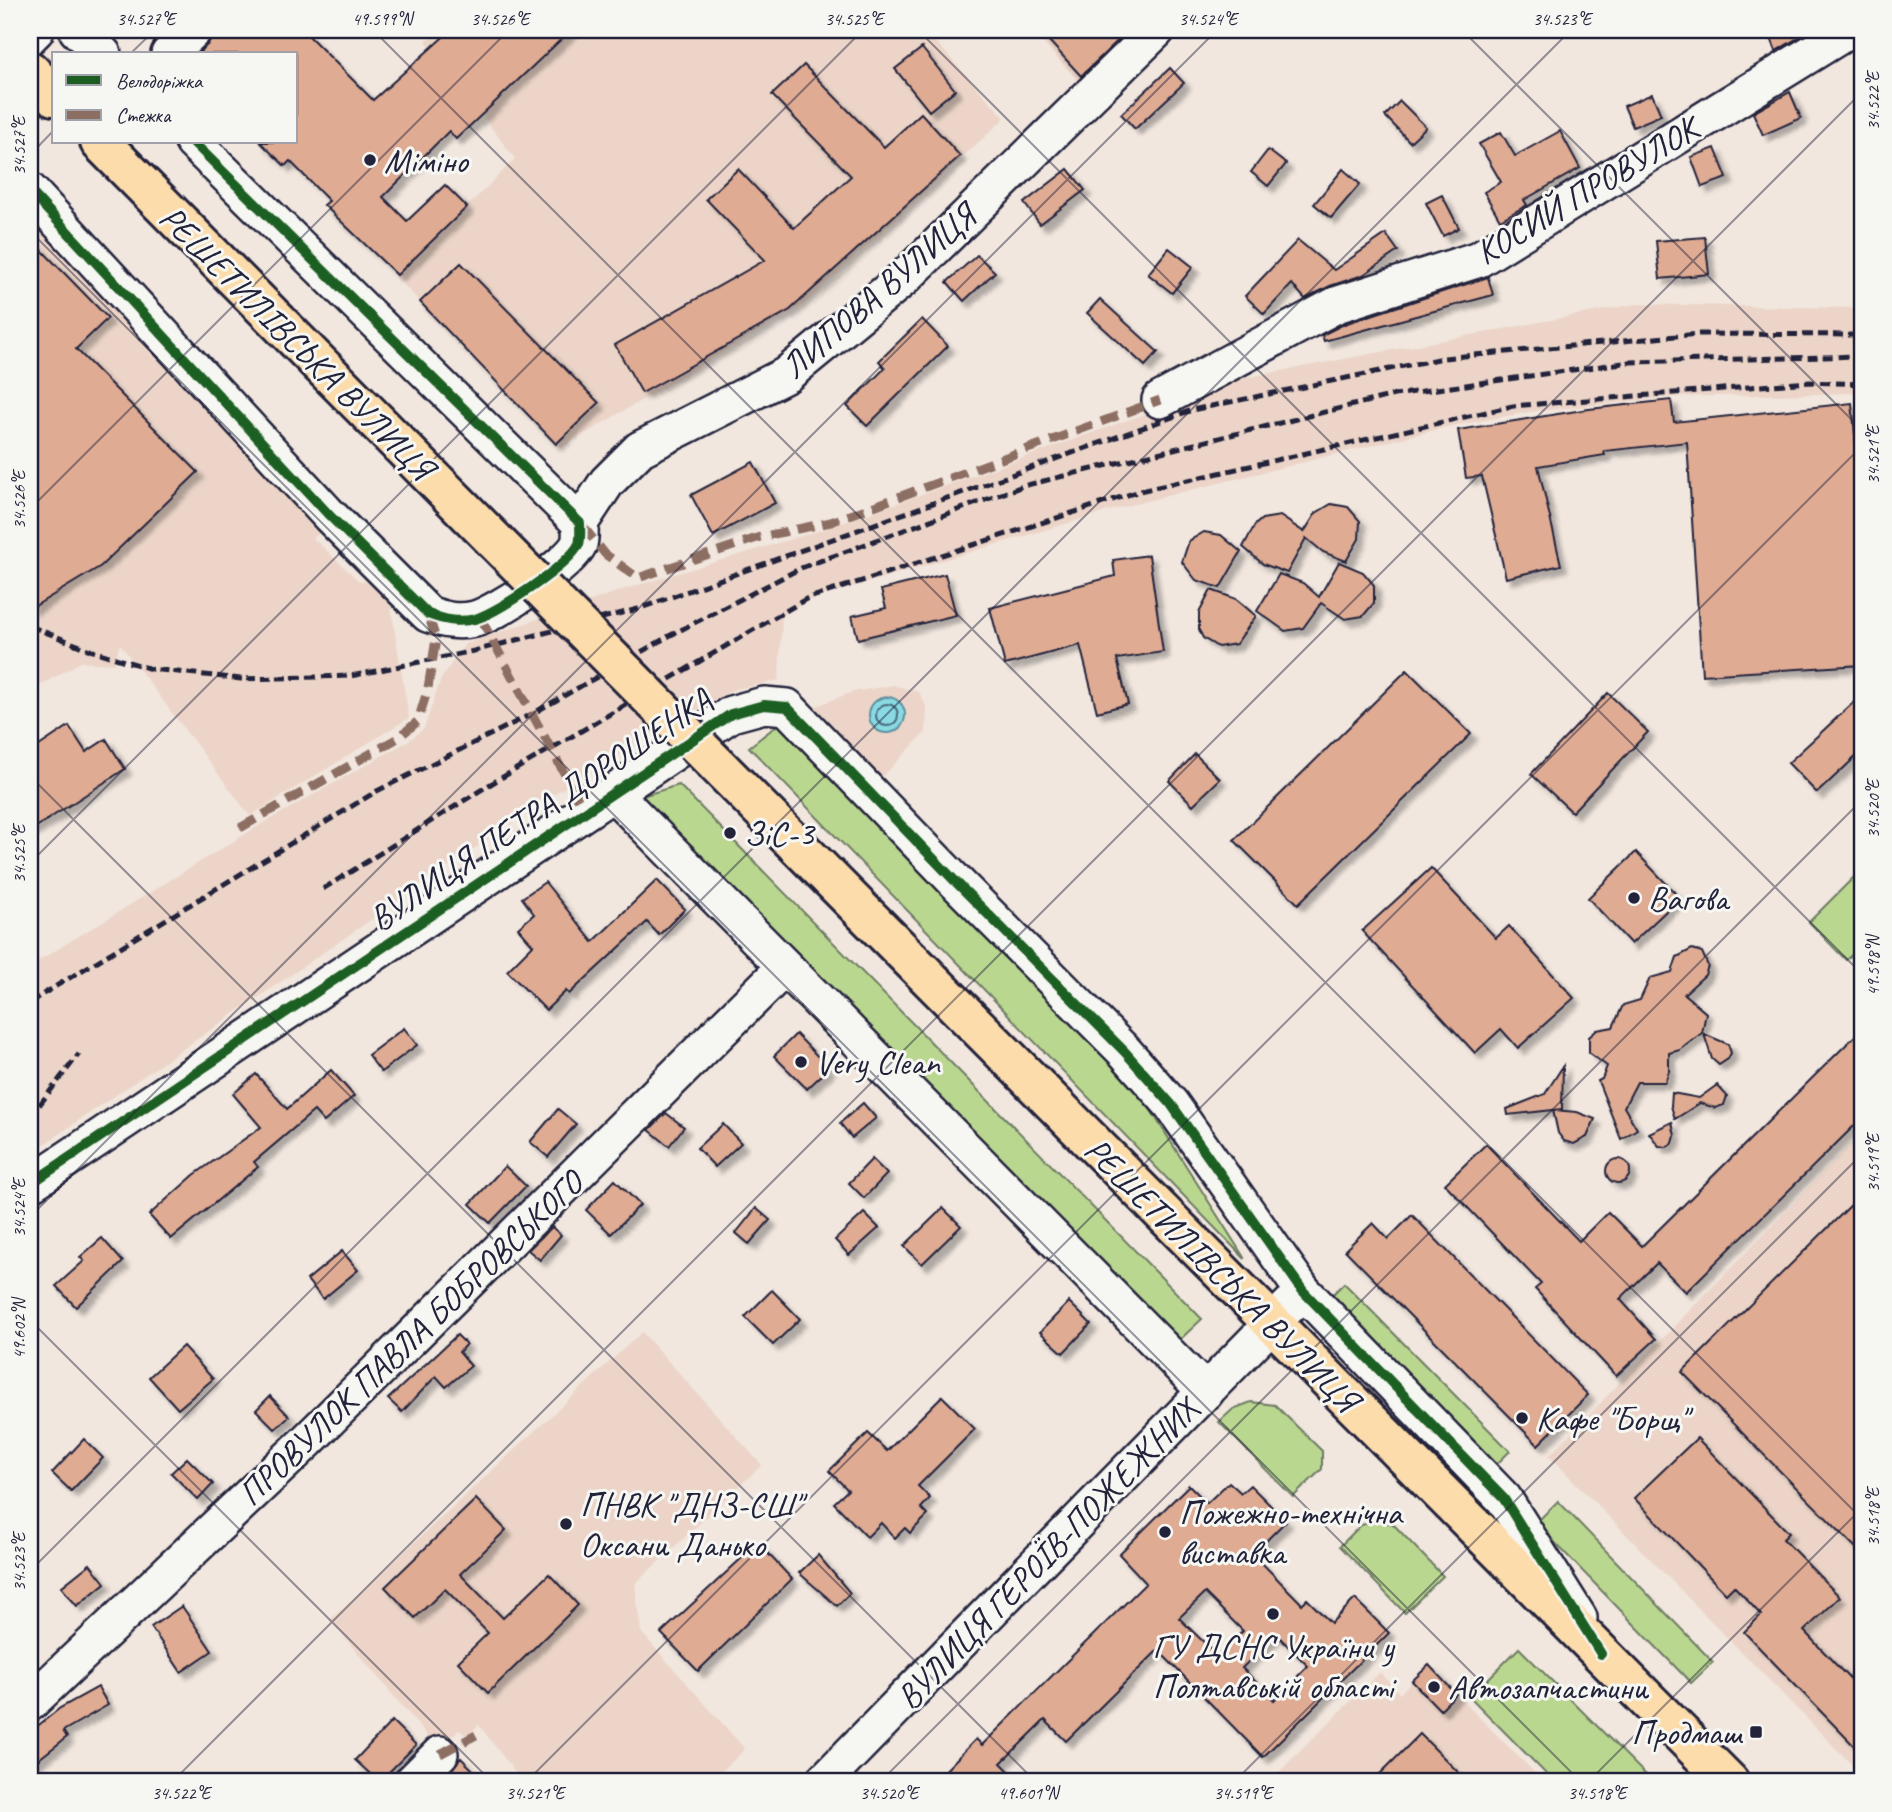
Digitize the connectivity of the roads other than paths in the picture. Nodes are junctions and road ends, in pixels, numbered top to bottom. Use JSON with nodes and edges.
{"nodes":[{"id":1,"x":36,"y":30,"type":"edge"},
{"id":2,"x":77,"y":30,"type":"edge"},
{"id":3,"x":194,"y":30,"type":"edge"},
{"id":4,"x":1157,"y":30,"type":"edge"},
{"id":5,"x":1849,"y":30,"type":"edge"},
{"id":6,"x":30,"y":36,"type":"edge"},
{"id":7,"x":101,"y":52,"type":"edge"},
{"id":8,"x":171,"y":52,"type":"edge"},
{"id":9,"x":30,"y":71,"type":"edge"},
{"id":10,"x":52,"y":94,"type":"edge"},
{"id":11,"x":102,"y":144,"type":"edge"},
{"id":12,"x":194,"y":144,"type":"edge"},
{"id":13,"x":30,"y":191,"type":"edge"},
{"id":14,"x":1160,"y":400,"type":"dead end"},
{"id":15,"x":580,"y":523,"type":"junction"},
{"id":16,"x":613,"y":793,"type":"junction"},
{"id":17,"x":785,"y":967,"type":"junction"},
{"id":18,"x":30,"y":1184,"type":"edge"},
{"id":19,"x":1303,"y":1291,"type":"junction"},
{"id":20,"x":1272,"y":1324,"type":"junction"},
{"id":21,"x":1206,"y":1392,"type":"junction"},
{"id":22,"x":1601,"y":1654,"type":"junction"},
{"id":23,"x":30,"y":1703,"type":"edge"},
{"id":24,"x":440,"y":1754,"type":"dead end"},
{"id":25,"x":412,"y":1782,"type":"edge"},
{"id":26,"x":823,"y":1782,"type":"edge"},
{"id":27,"x":1729,"y":1782,"type":"edge"}],
"edges":[{"from":1,"to":6,"type":"street"},
{"from":2,"to":7,"type":"street"},
{"from":3,"to":8,"type":"street"},
{"from":4,"to":15,"type":"street","name":"ЛИПОВА ВУЛИЦЯ"},
{"from":5,"to":14,"type":"street","name":"КОСИЙ ПРОВУЛОК"},
{"from":9,"to":10,"type":"main road"},
{"from":11,"to":20,"type":"main road","name":"РЕШЕТИЛІВСЬКА ВУЛИЦЯ","bridge":true},
{"from":12,"to":15,"type":"street"},
{"from":13,"to":15,"type":"street","name":"ЛИПОВА ВУЛИЦЯ"},
{"from":16,"to":17,"type":"street"},
{"from":16,"to":18,"type":"street","name":"ВУЛИЦЯ ПЕТРА ДОРОШЕНКА"},
{"from":16,"to":19,"type":"street","name":"ВУЛИЦЯ ПЕТРА ДОРОШЕНКА"},
{"from":17,"to":21,"type":"street"},
{"from":17,"to":23,"type":"street","name":"ПРОВУЛОК ПАВЛА БОБРОВСЬКОГО"},
{"from":19,"to":20,"type":"street","name":"ВУЛИЦЯ ГЕРОЇВ-ПОЖЕЖНИХ"},
{"from":19,"to":22,"type":"street"},
{"from":20,"to":21,"type":"street","name":"ВУЛИЦЯ ГЕРОЇВ-ПОЖЕЖНИХ"},
{"from":20,"to":22,"type":"main road","name":"РЕШЕТИЛІВСЬКА ВУЛИЦЯ"},
{"from":21,"to":26,"type":"street","name":"ВУЛИЦЯ ГЕРОЇВ-ПОЖЕЖНИХ"},
{"from":22,"to":27,"type":"main road","name":"РЕШЕТИЛІВСЬКА ВУЛИЦЯ"},
{"from":24,"to":25,"type":"street"}]}
